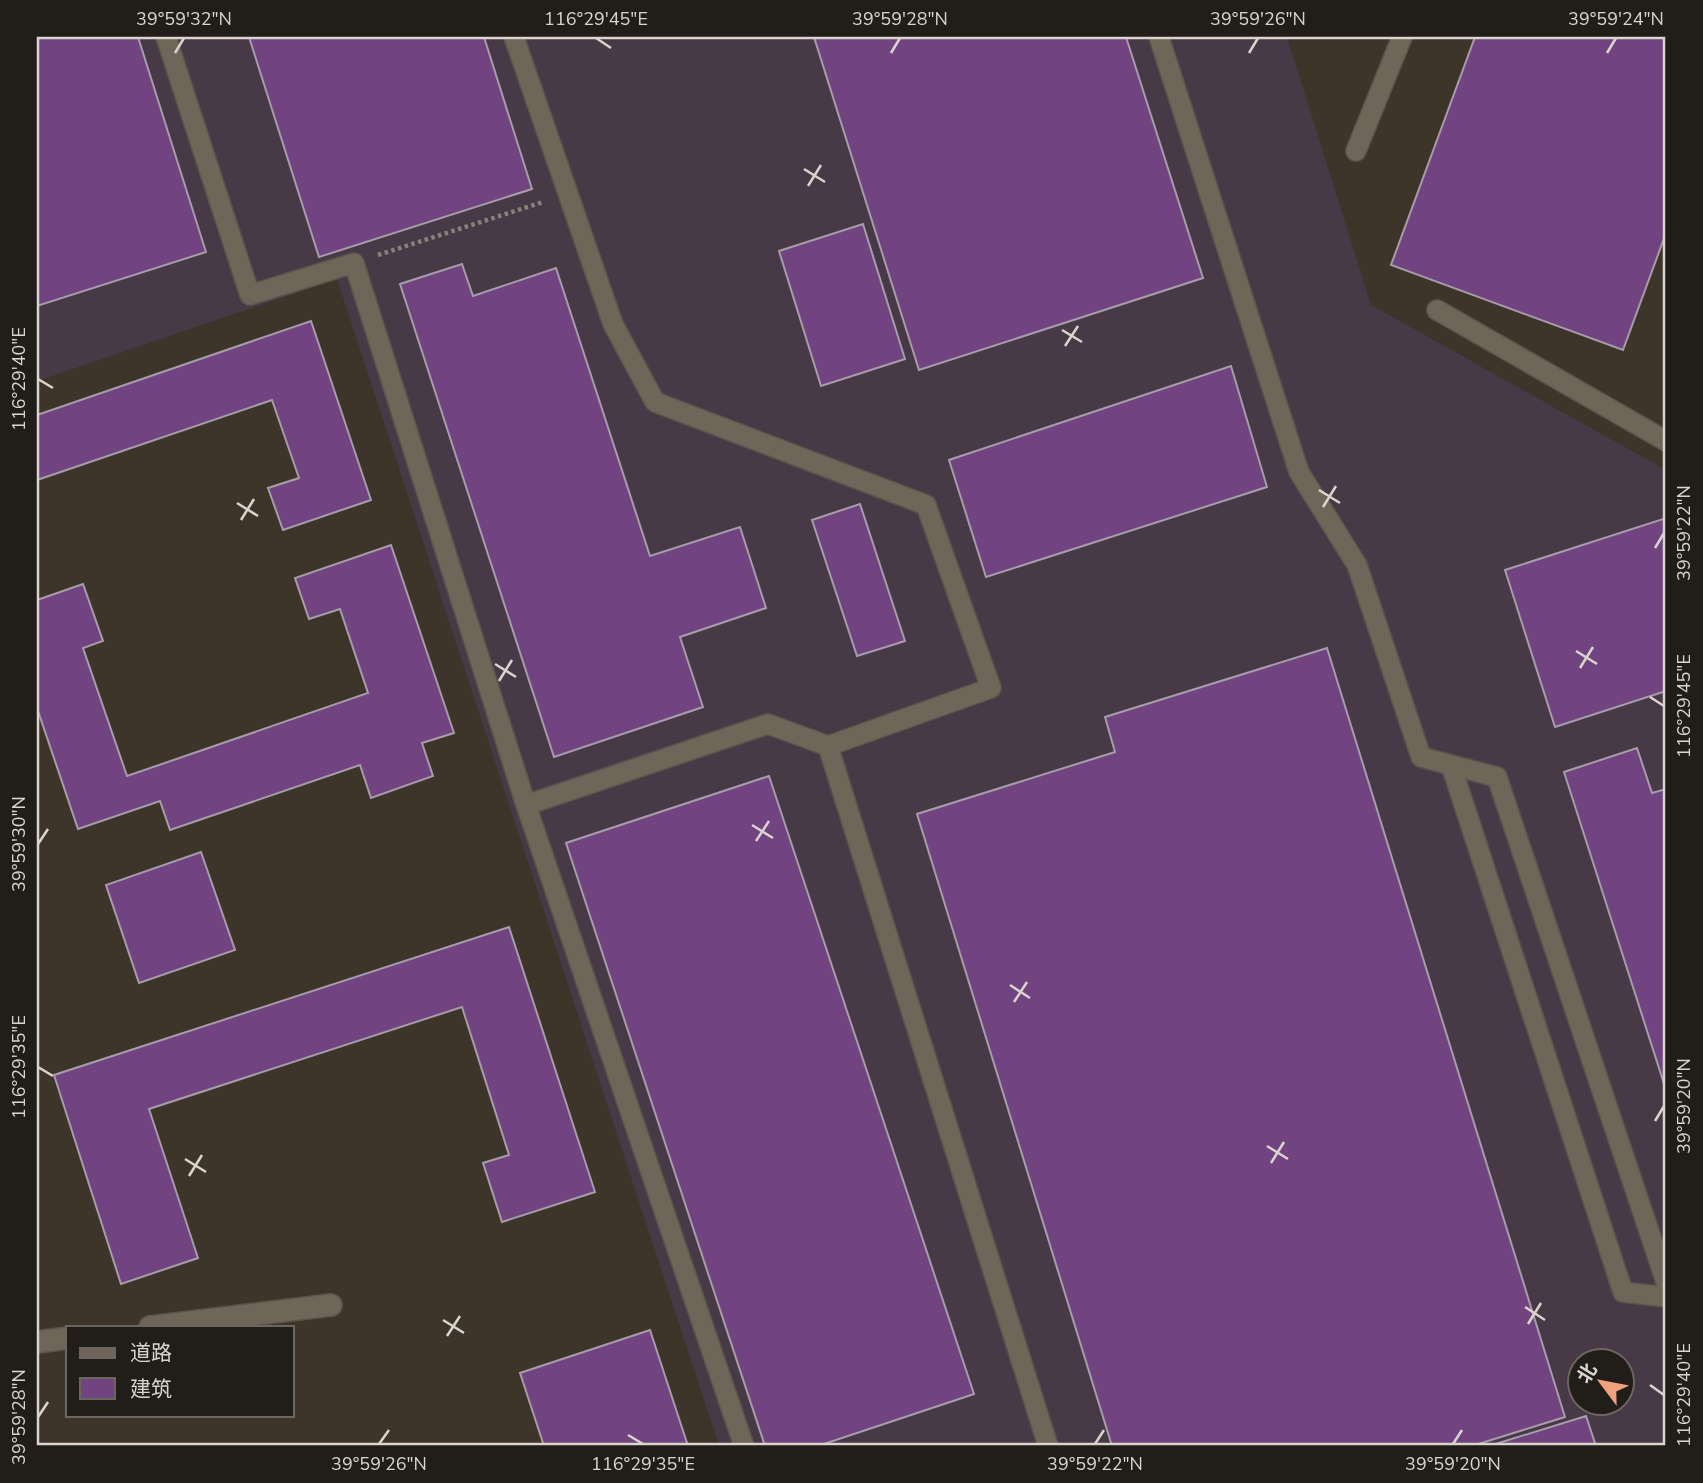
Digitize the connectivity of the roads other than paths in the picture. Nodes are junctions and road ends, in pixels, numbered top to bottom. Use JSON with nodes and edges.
{"nodes":[{"id":1,"x":166,"y":37,"type":"edge"},
{"id":2,"x":514,"y":37,"type":"edge"},
{"id":3,"x":1159,"y":37,"type":"edge"},
{"id":4,"x":1402,"y":37,"type":"edge"},
{"id":5,"x":1356,"y":151,"type":"dead end"},
{"id":6,"x":1437,"y":310,"type":"dead end"},
{"id":7,"x":1666,"y":441,"type":"edge"},
{"id":8,"x":828,"y":746,"type":"junction"},
{"id":9,"x":1451,"y":765,"type":"junction"},
{"id":10,"x":526,"y":805,"type":"junction"},
{"id":11,"x":1666,"y":1282,"type":"edge"},
{"id":12,"x":1666,"y":1297,"type":"edge"},
{"id":13,"x":331,"y":1305,"type":"dead end"},
{"id":14,"x":158,"y":1326,"type":"edge"},
{"id":15,"x":66,"y":1338,"type":"edge"},
{"id":16,"x":37,"y":1342,"type":"edge"},
{"id":17,"x":744,"y":1446,"type":"edge"},
{"id":18,"x":1048,"y":1446,"type":"edge"}],
"edges":[{"from":1,"to":10,"type":"lane"},
{"from":2,"to":8,"type":"lane"},
{"from":3,"to":9,"type":"lane"},
{"from":4,"to":5,"type":"lane"},
{"from":6,"to":7,"type":"lane"},
{"from":8,"to":10,"type":"lane"},
{"from":8,"to":18,"type":"lane"},
{"from":9,"to":11,"type":"lane"},
{"from":9,"to":12,"type":"lane"},
{"from":10,"to":17,"type":"lane"},
{"from":13,"to":14,"type":"street"},
{"from":15,"to":16,"type":"street"}]}
